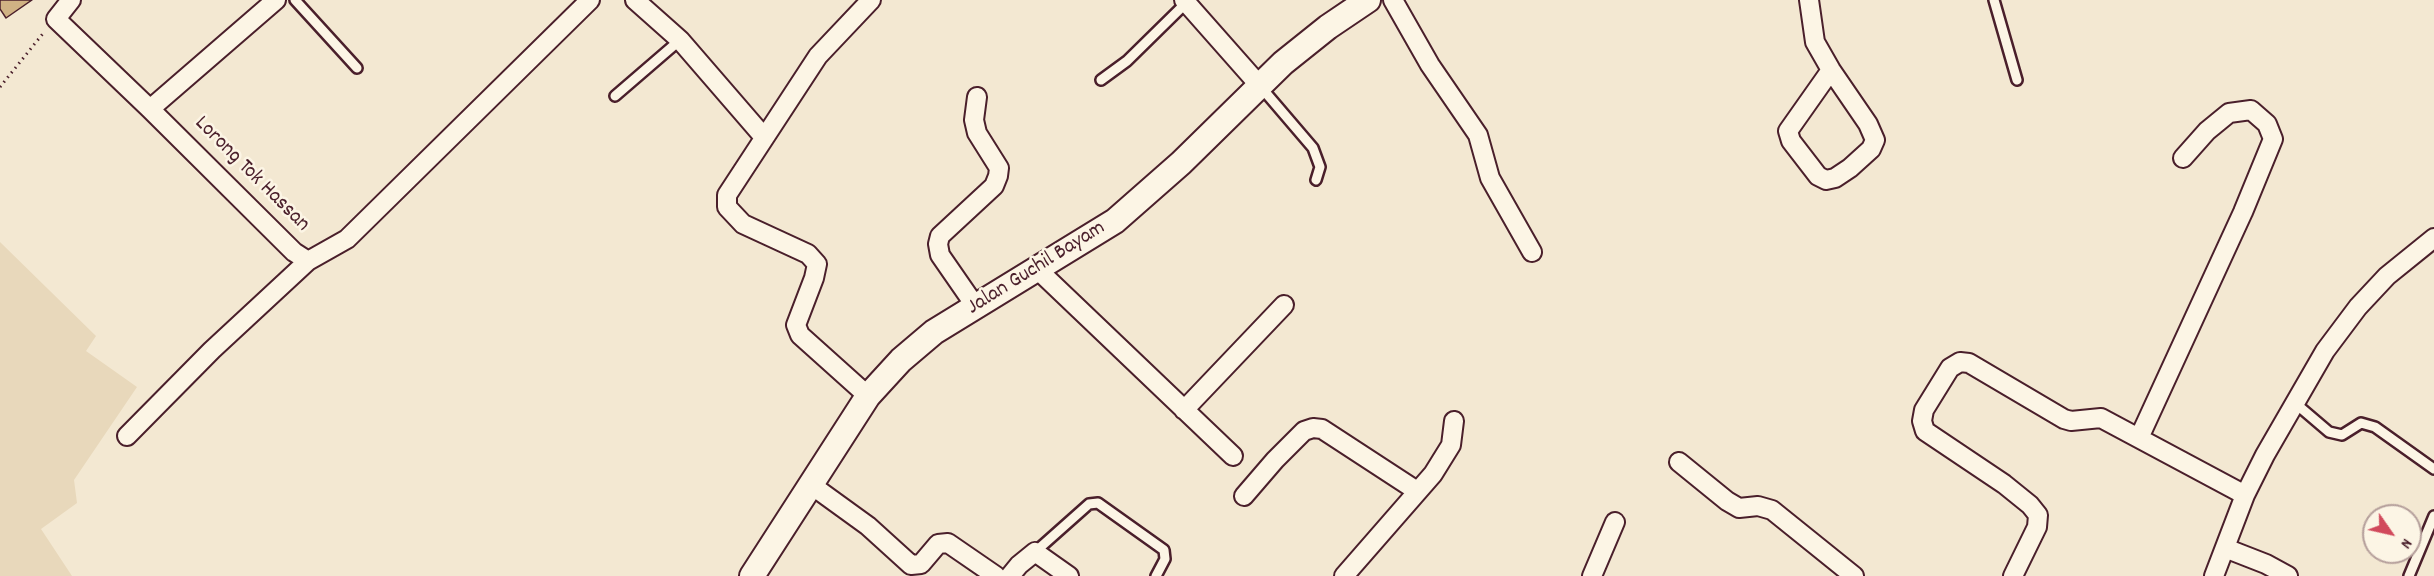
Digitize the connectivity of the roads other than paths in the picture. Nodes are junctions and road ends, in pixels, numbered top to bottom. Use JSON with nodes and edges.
{"nodes":[{"id":1,"x":71,"y":0,"type":"edge"},
{"id":2,"x":276,"y":0,"type":"edge"},
{"id":3,"x":295,"y":0,"type":"edge"},
{"id":4,"x":590,"y":0,"type":"edge"},
{"id":5,"x":635,"y":0,"type":"edge"},
{"id":6,"x":871,"y":0,"type":"edge"},
{"id":7,"x":1368,"y":0,"type":"edge"},
{"id":8,"x":1393,"y":0,"type":"edge"},
{"id":9,"x":1809,"y":0,"type":"edge"},
{"id":10,"x":1994,"y":0,"type":"edge"},
{"id":11,"x":1186,"y":1,"type":"edge"},
{"id":12,"x":680,"y":40,"type":"junction"},
{"id":13,"x":357,"y":68,"type":"dead end"},
{"id":14,"x":1831,"y":70,"type":"junction"},
{"id":15,"x":1101,"y":80,"type":"dead end"},
{"id":16,"x":2017,"y":80,"type":"dead end"},
{"id":17,"x":1260,"y":86,"type":"junction"},
{"id":18,"x":615,"y":96,"type":"dead end"},
{"id":19,"x":977,"y":97,"type":"dead end"},
{"id":20,"x":150,"y":109,"type":"junction"},
{"id":21,"x":764,"y":136,"type":"junction"},
{"id":22,"x":2183,"y":158,"type":"dead end"},
{"id":23,"x":1316,"y":180,"type":"dead end"},
{"id":24,"x":2434,"y":238,"type":"edge"},
{"id":25,"x":1533,"y":252,"type":"dead end"},
{"id":26,"x":308,"y":261,"type":"junction"},
{"id":27,"x":1037,"y":269,"type":"junction"},
{"id":28,"x":1284,"y":305,"type":"dead end"},
{"id":29,"x":976,"y":307,"type":"junction"},
{"id":30,"x":868,"y":396,"type":"junction"},
{"id":31,"x":2295,"y":403,"type":"junction"},
{"id":32,"x":1184,"y":410,"type":"junction"},
{"id":33,"x":1454,"y":421,"type":"dead end"},
{"id":34,"x":127,"y":436,"type":"dead end"},
{"id":35,"x":2139,"y":438,"type":"junction"},
{"id":36,"x":1233,"y":456,"type":"dead end"},
{"id":37,"x":1679,"y":462,"type":"dead end"},
{"id":38,"x":2434,"y":469,"type":"edge"},
{"id":39,"x":810,"y":484,"type":"junction"},
{"id":40,"x":1417,"y":491,"type":"junction"},
{"id":41,"x":2245,"y":495,"type":"junction"},
{"id":42,"x":1244,"y":496,"type":"dead end"},
{"id":43,"x":2434,"y":516,"type":"edge"},
{"id":44,"x":1615,"y":522,"type":"dead end"},
{"id":45,"x":2225,"y":548,"type":"junction"},
{"id":46,"x":1035,"y":552,"type":"junction"},
{"id":47,"x":752,"y":576,"type":"edge"},
{"id":48,"x":996,"y":576,"type":"edge"},
{"id":49,"x":1010,"y":576,"type":"edge"},
{"id":50,"x":1069,"y":576,"type":"edge"},
{"id":51,"x":1156,"y":576,"type":"edge"},
{"id":52,"x":1344,"y":576,"type":"edge"},
{"id":53,"x":1592,"y":576,"type":"edge"},
{"id":54,"x":1854,"y":576,"type":"edge"},
{"id":55,"x":2013,"y":576,"type":"edge"},
{"id":56,"x":2214,"y":576,"type":"edge"},
{"id":57,"x":2288,"y":576,"type":"edge"},
{"id":58,"x":2409,"y":576,"type":"edge"}],
"edges":[{"from":1,"to":20,"type":"street","name":"Lorong Tok Hassan"},
{"from":2,"to":20,"type":"street"},
{"from":3,"to":13,"type":"lane"},
{"from":4,"to":26,"type":"street","name":"Lorong Tok Hassan"},
{"from":5,"to":12,"type":"street"},
{"from":6,"to":21,"type":"street"},
{"from":7,"to":17,"type":"main road","name":"Jalan Guchil Bayam"},
{"from":8,"to":25,"type":"street"},
{"from":9,"to":14,"type":"street"},
{"from":10,"to":16,"type":"lane"},
{"from":11,"to":15,"type":"lane"},
{"from":11,"to":17,"type":"street"},
{"from":12,"to":18,"type":"lane"},
{"from":12,"to":21,"type":"street"},
{"from":14,"to":14,"type":"street"},
{"from":17,"to":23,"type":"lane"},
{"from":17,"to":27,"type":"main road","name":"Jalan Guchil Bayam"},
{"from":19,"to":29,"type":"street"},
{"from":20,"to":26,"type":"street","name":"Lorong Tok Hassan"},
{"from":21,"to":30,"type":"street"},
{"from":22,"to":35,"type":"street"},
{"from":24,"to":31,"type":"street"},
{"from":26,"to":34,"type":"street"},
{"from":27,"to":29,"type":"main road","name":"Jalan Guchil Bayam"},
{"from":27,"to":32,"type":"street"},
{"from":28,"to":32,"type":"street"},
{"from":29,"to":30,"type":"main road","name":"Jalan Guchil Bayam"},
{"from":30,"to":39,"type":"main road","name":"Jalan Guchil Bayam"},
{"from":31,"to":38,"type":"lane"},
{"from":31,"to":41,"type":"street"},
{"from":32,"to":36,"type":"street"},
{"from":33,"to":40,"type":"street"},
{"from":35,"to":41,"type":"street"},
{"from":35,"to":55,"type":"street"},
{"from":37,"to":54,"type":"street"},
{"from":39,"to":47,"type":"main road","name":"Jalan Guchil Bayam"},
{"from":39,"to":48,"type":"street"},
{"from":40,"to":42,"type":"street"},
{"from":40,"to":52,"type":"street"},
{"from":41,"to":45,"type":"street"},
{"from":43,"to":58,"type":"lane"},
{"from":44,"to":53,"type":"street"},
{"from":45,"to":56,"type":"street"},
{"from":45,"to":57,"type":"street"},
{"from":46,"to":49,"type":"street"},
{"from":46,"to":50,"type":"street"},
{"from":46,"to":51,"type":"lane"}]}
